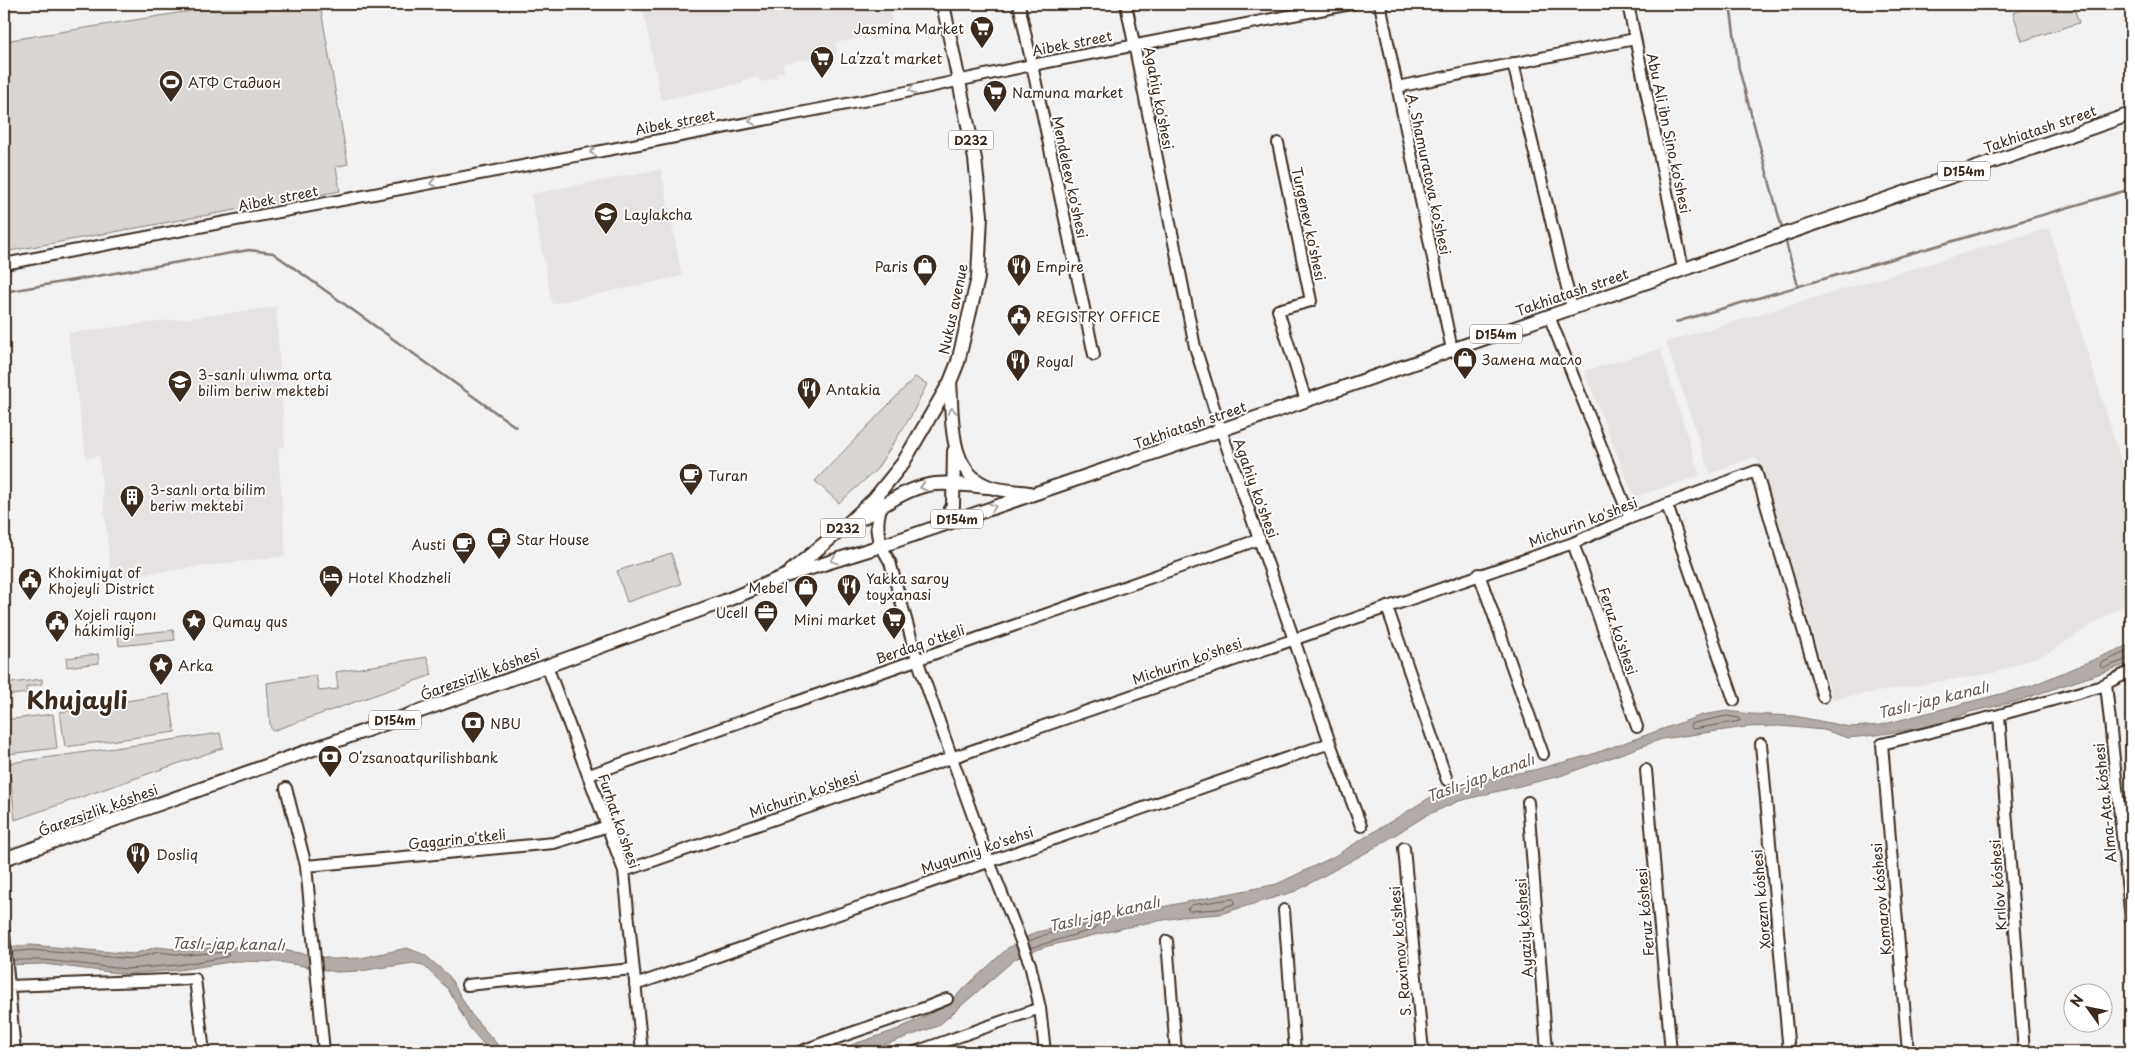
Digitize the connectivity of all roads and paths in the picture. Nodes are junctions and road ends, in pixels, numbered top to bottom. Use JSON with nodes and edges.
{"nodes":[{"id":1,"x":943,"y":4,"type":"edge"},
{"id":2,"x":1019,"y":4,"type":"edge"},
{"id":3,"x":1126,"y":4,"type":"edge"},
{"id":4,"x":1351,"y":4,"type":"edge"},
{"id":5,"x":1380,"y":4,"type":"edge"},
{"id":6,"x":1628,"y":4,"type":"edge"},
{"id":7,"x":1635,"y":39,"type":"junction"},
{"id":8,"x":1134,"y":45,"type":"junction"},
{"id":9,"x":1513,"y":63,"type":"junction"},
{"id":10,"x":1032,"y":65,"type":"junction"},
{"id":11,"x":959,"y":80,"type":"junction"},
{"id":12,"x":1397,"y":86,"type":"junction"},
{"id":13,"x":2131,"y":114,"type":"edge"},
{"id":14,"x":1278,"y":143,"type":"dead end"},
{"id":15,"x":4,"y":264,"type":"edge"},
{"id":16,"x":1683,"y":269,"type":"junction"},
{"id":17,"x":1572,"y":308,"type":"junction"},
{"id":18,"x":1549,"y":316,"type":"junction"},
{"id":19,"x":1452,"y":350,"type":"junction"},
{"id":20,"x":1094,"y":355,"type":"dead end"},
{"id":21,"x":950,"y":382,"type":"junction"},
{"id":22,"x":1306,"y":401,"type":"junction"},
{"id":23,"x":1221,"y":430,"type":"junction"},
{"id":24,"x":954,"y":444,"type":"junction"},
{"id":25,"x":896,"y":473,"type":"junction"},
{"id":26,"x":954,"y":485,"type":"junction"},
{"id":27,"x":989,"y":487,"type":"junction"},
{"id":28,"x":1034,"y":493,"type":"junction"},
{"id":29,"x":1667,"y":505,"type":"junction"},
{"id":30,"x":881,"y":506,"type":"junction"},
{"id":31,"x":1630,"y":518,"type":"junction"},
{"id":32,"x":943,"y":523,"type":"junction"},
{"id":33,"x":842,"y":530,"type":"junction"},
{"id":34,"x":1260,"y":539,"type":"junction"},
{"id":35,"x":1573,"y":543,"type":"junction"},
{"id":36,"x":880,"y":546,"type":"junction"},
{"id":37,"x":1479,"y":574,"type":"junction"},
{"id":38,"x":785,"y":576,"type":"junction"},
{"id":39,"x":1387,"y":607,"type":"junction"},
{"id":40,"x":1294,"y":638,"type":"junction"},
{"id":41,"x":917,"y":659,"type":"junction"},
{"id":42,"x":547,"y":666,"type":"junction"},
{"id":43,"x":2131,"y":671,"type":"edge"},
{"id":44,"x":2106,"y":684,"type":"junction"},
{"id":45,"x":1823,"y":697,"type":"dead end"},
{"id":46,"x":1734,"y":700,"type":"dead end"},
{"id":47,"x":1999,"y":716,"type":"junction"},
{"id":48,"x":1637,"y":727,"type":"dead end"},
{"id":49,"x":1330,"y":743,"type":"junction"},
{"id":50,"x":1761,"y":744,"type":"dead end"},
{"id":51,"x":1543,"y":754,"type":"dead end"},
{"id":52,"x":952,"y":758,"type":"junction"},
{"id":53,"x":1646,"y":770,"type":"dead end"},
{"id":54,"x":589,"y":775,"type":"junction"},
{"id":55,"x":1447,"y":780,"type":"dead end"},
{"id":56,"x":286,"y":788,"type":"dead end"},
{"id":57,"x":1528,"y":802,"type":"dead end"},
{"id":58,"x":608,"y":826,"type":"junction"},
{"id":59,"x":1362,"y":826,"type":"dead end"},
{"id":60,"x":1404,"y":848,"type":"dead end"},
{"id":61,"x":4,"y":860,"type":"edge"},
{"id":62,"x":989,"y":861,"type":"junction"},
{"id":63,"x":306,"y":866,"type":"junction"},
{"id":64,"x":624,"y":871,"type":"junction"},
{"id":65,"x":1284,"y":910,"type":"dead end"},
{"id":66,"x":2131,"y":920,"type":"edge"},
{"id":67,"x":4,"y":933,"type":"edge"},
{"id":68,"x":1167,"y":941,"type":"dead end"},
{"id":69,"x":5,"y":945,"type":"edge"},
{"id":70,"x":633,"y":969,"type":"junction"},
{"id":71,"x":467,"y":985,"type":"dead end"},
{"id":72,"x":634,"y":985,"type":"junction"},
{"id":73,"x":9,"y":986,"type":"junction"},
{"id":74,"x":946,"y":999,"type":"dead end"},
{"id":75,"x":1040,"y":1008,"type":"junction"},
{"id":76,"x":15,"y":1052,"type":"edge"},
{"id":77,"x":204,"y":1052,"type":"edge"},
{"id":78,"x":324,"y":1052,"type":"edge"},
{"id":79,"x":642,"y":1052,"type":"edge"},
{"id":80,"x":800,"y":1052,"type":"edge"},
{"id":81,"x":915,"y":1052,"type":"edge"},
{"id":82,"x":1045,"y":1052,"type":"edge"},
{"id":83,"x":1176,"y":1052,"type":"edge"},
{"id":84,"x":1295,"y":1052,"type":"edge"},
{"id":85,"x":1423,"y":1052,"type":"edge"},
{"id":86,"x":1547,"y":1052,"type":"edge"},
{"id":87,"x":1671,"y":1052,"type":"edge"},
{"id":88,"x":1789,"y":1052,"type":"edge"},
{"id":89,"x":1908,"y":1052,"type":"edge"},
{"id":90,"x":2024,"y":1052,"type":"edge"}],
"edges":[{"from":1,"to":11,"type":"main road","name":"Nukus avenue","number":"D232"},
{"from":2,"to":10,"type":"street","name":"Mendeleev ko'shesi"},
{"from":3,"to":8,"type":"street","name":"Agahiy ko'shesi"},
{"from":4,"to":8,"type":"street","name":"Aibek street"},
{"from":5,"to":12,"type":"street","name":"A. Shamuratova ko'shesi"},
{"from":6,"to":7,"type":"street","name":"Abu Ali ibn Sino ko'shesi"},
{"from":7,"to":9,"type":"street"},
{"from":7,"to":16,"type":"street","name":"Abu Ali ibn Sino ko'shesi"},
{"from":8,"to":10,"type":"street","name":"Aibek street"},
{"from":8,"to":23,"type":"street","name":"Agahiy ko'shesi"},
{"from":9,"to":12,"type":"street"},
{"from":9,"to":17,"type":"street"},
{"from":10,"to":11,"type":"street","name":"Aibek street"},
{"from":10,"to":20,"type":"street","name":"Mendeleev ko'shesi"},
{"from":11,"to":15,"type":"street","name":"Aibek street","one_way":true},
{"from":11,"to":21,"type":"main road","name":"Nukus avenue","number":"D232"},
{"from":12,"to":19,"type":"street","name":"A. Shamuratova ko'shesi"},
{"from":13,"to":16,"type":"main road","name":"Takhiatash street","number":"D154m"},
{"from":14,"to":22,"type":"street","name":"Turgenev ko'shesi"},
{"from":16,"to":17,"type":"main road","name":"Takhiatash street","number":"D154m"},
{"from":17,"to":18,"type":"main road","name":"Takhiatash street","number":"D154m"},
{"from":18,"to":19,"type":"main road","name":"Takhiatash street","number":"D154m"},
{"from":18,"to":31,"type":"street"},
{"from":19,"to":22,"type":"main road","name":"Takhiatash street","number":"D154m"},
{"from":24,"to":21,"type":"main road","one_way":true},
{"from":21,"to":25,"type":"main road","number":"D232"},
{"from":22,"to":23,"type":"main road","name":"Takhiatash street","number":"D154m"},
{"from":23,"to":28,"type":"main road","name":"Takhiatash street","number":"D154m"},
{"from":23,"to":34,"type":"street","name":"Agahiy ko'shesi"},
{"from":24,"to":26,"type":"main road"},
{"from":24,"to":27,"type":"main road"},
{"from":25,"to":30,"type":"main road","number":"D232"},
{"from":25,"to":33,"type":"main road","number":"D232"},
{"from":26,"to":27,"type":"main road"},
{"from":26,"to":30,"type":"main road","one_way":true},
{"from":26,"to":32,"type":"main road"},
{"from":27,"to":28,"type":"main road"},
{"from":32,"to":28,"type":"main road","name":"Takhiatash street","number":"D154m","one_way":true},
{"from":29,"to":31,"type":"street","name":"Michurin ko'shesi"},
{"from":29,"to":45,"type":"street","name":"Michurin ko'shesi"},
{"from":29,"to":46,"type":"street"},
{"from":30,"to":33,"type":"main road"},
{"from":30,"to":36,"type":"main road","number":"D232"},
{"from":31,"to":35,"type":"street","name":"Michurin ko'shesi"},
{"from":32,"to":36,"type":"main road","name":"Takhiatash street","number":"D154m"},
{"from":33,"to":38,"type":"main road","number":"D232"},
{"from":34,"to":40,"type":"street","name":"Agahiy ko'shesi"},
{"from":34,"to":41,"type":"street","name":"Berdaq o'tkeli"},
{"from":35,"to":37,"type":"street","name":"Michurin ko'shesi"},
{"from":35,"to":48,"type":"street","name":"Feruz ko'shesi"},
{"from":36,"to":38,"type":"main road","name":"Ǵarezsizlik kóshesi","number":"D154m","one_way":true},
{"from":36,"to":41,"type":"street"},
{"from":37,"to":39,"type":"street","name":"Michurin ko'shesi"},
{"from":37,"to":51,"type":"street"},
{"from":38,"to":42,"type":"main road","name":"Ǵarezsizlik kóshesi","number":"D154m"},
{"from":39,"to":40,"type":"street","name":"Michurin ko'shesi"},
{"from":39,"to":55,"type":"street"},
{"from":40,"to":49,"type":"street","name":"Agahiy ko'shesi"},
{"from":40,"to":52,"type":"street","name":"Michurin ko'shesi"},
{"from":41,"to":52,"type":"street"},
{"from":41,"to":54,"type":"street","name":"Berdaq o'tkeli"},
{"from":42,"to":54,"type":"street","name":"Furhat ko'shesi"},
{"from":42,"to":61,"type":"main road","name":"Ǵarezsizlik kóshesi","number":"D154m"},
{"from":43,"to":44,"type":"street"},
{"from":44,"to":47,"type":"street"},
{"from":44,"to":66,"type":"street","name":"Alma-Ata kóshesi"},
{"from":47,"to":89,"type":"street","name":"Komarov kóshesi"},
{"from":47,"to":90,"type":"street","name":"Krılov kóshesi"},
{"from":49,"to":59,"type":"street","name":"Agahiy ko'shesi"},
{"from":49,"to":62,"type":"street","name":"Muqumiy ko'sehsi"},
{"from":50,"to":88,"type":"street","name":"Xorezm kóshesi"},
{"from":52,"to":62,"type":"street"},
{"from":52,"to":64,"type":"street","name":"Michurin ko'shesi"},
{"from":53,"to":87,"type":"street","name":"Feruz kóshesi"},
{"from":54,"to":58,"type":"street","name":"Furhat ko'shesi"},
{"from":56,"to":63,"type":"street"},
{"from":57,"to":86,"type":"street","name":"Ayaziy kóshesi"},
{"from":58,"to":63,"type":"street","name":"Gagarin o'tkeli"},
{"from":58,"to":64,"type":"street","name":"Furhat ko'shesi"},
{"from":60,"to":85,"type":"street","name":"S. Raximov ko'shesi"},
{"from":62,"to":72,"type":"street","name":"Muqumiy ko'sehsi"},
{"from":62,"to":75,"type":"street"},
{"from":63,"to":78,"type":"street"},
{"from":64,"to":70,"type":"street","name":"Furhat ko'shesi"},
{"from":65,"to":84,"type":"street"},
{"from":67,"to":69,"type":"street"},
{"from":68,"to":83,"type":"street"},
{"from":69,"to":73,"type":"street"},
{"from":70,"to":71,"type":"street"},
{"from":70,"to":72,"type":"street","name":"Furhat ko'shesi"},
{"from":72,"to":79,"type":"street","name":"Furhat ko'shesi"},
{"from":73,"to":76,"type":"street"},
{"from":73,"to":77,"type":"street"},
{"from":74,"to":80,"type":"street"},
{"from":75,"to":81,"type":"street"},
{"from":75,"to":82,"type":"street"}]}
